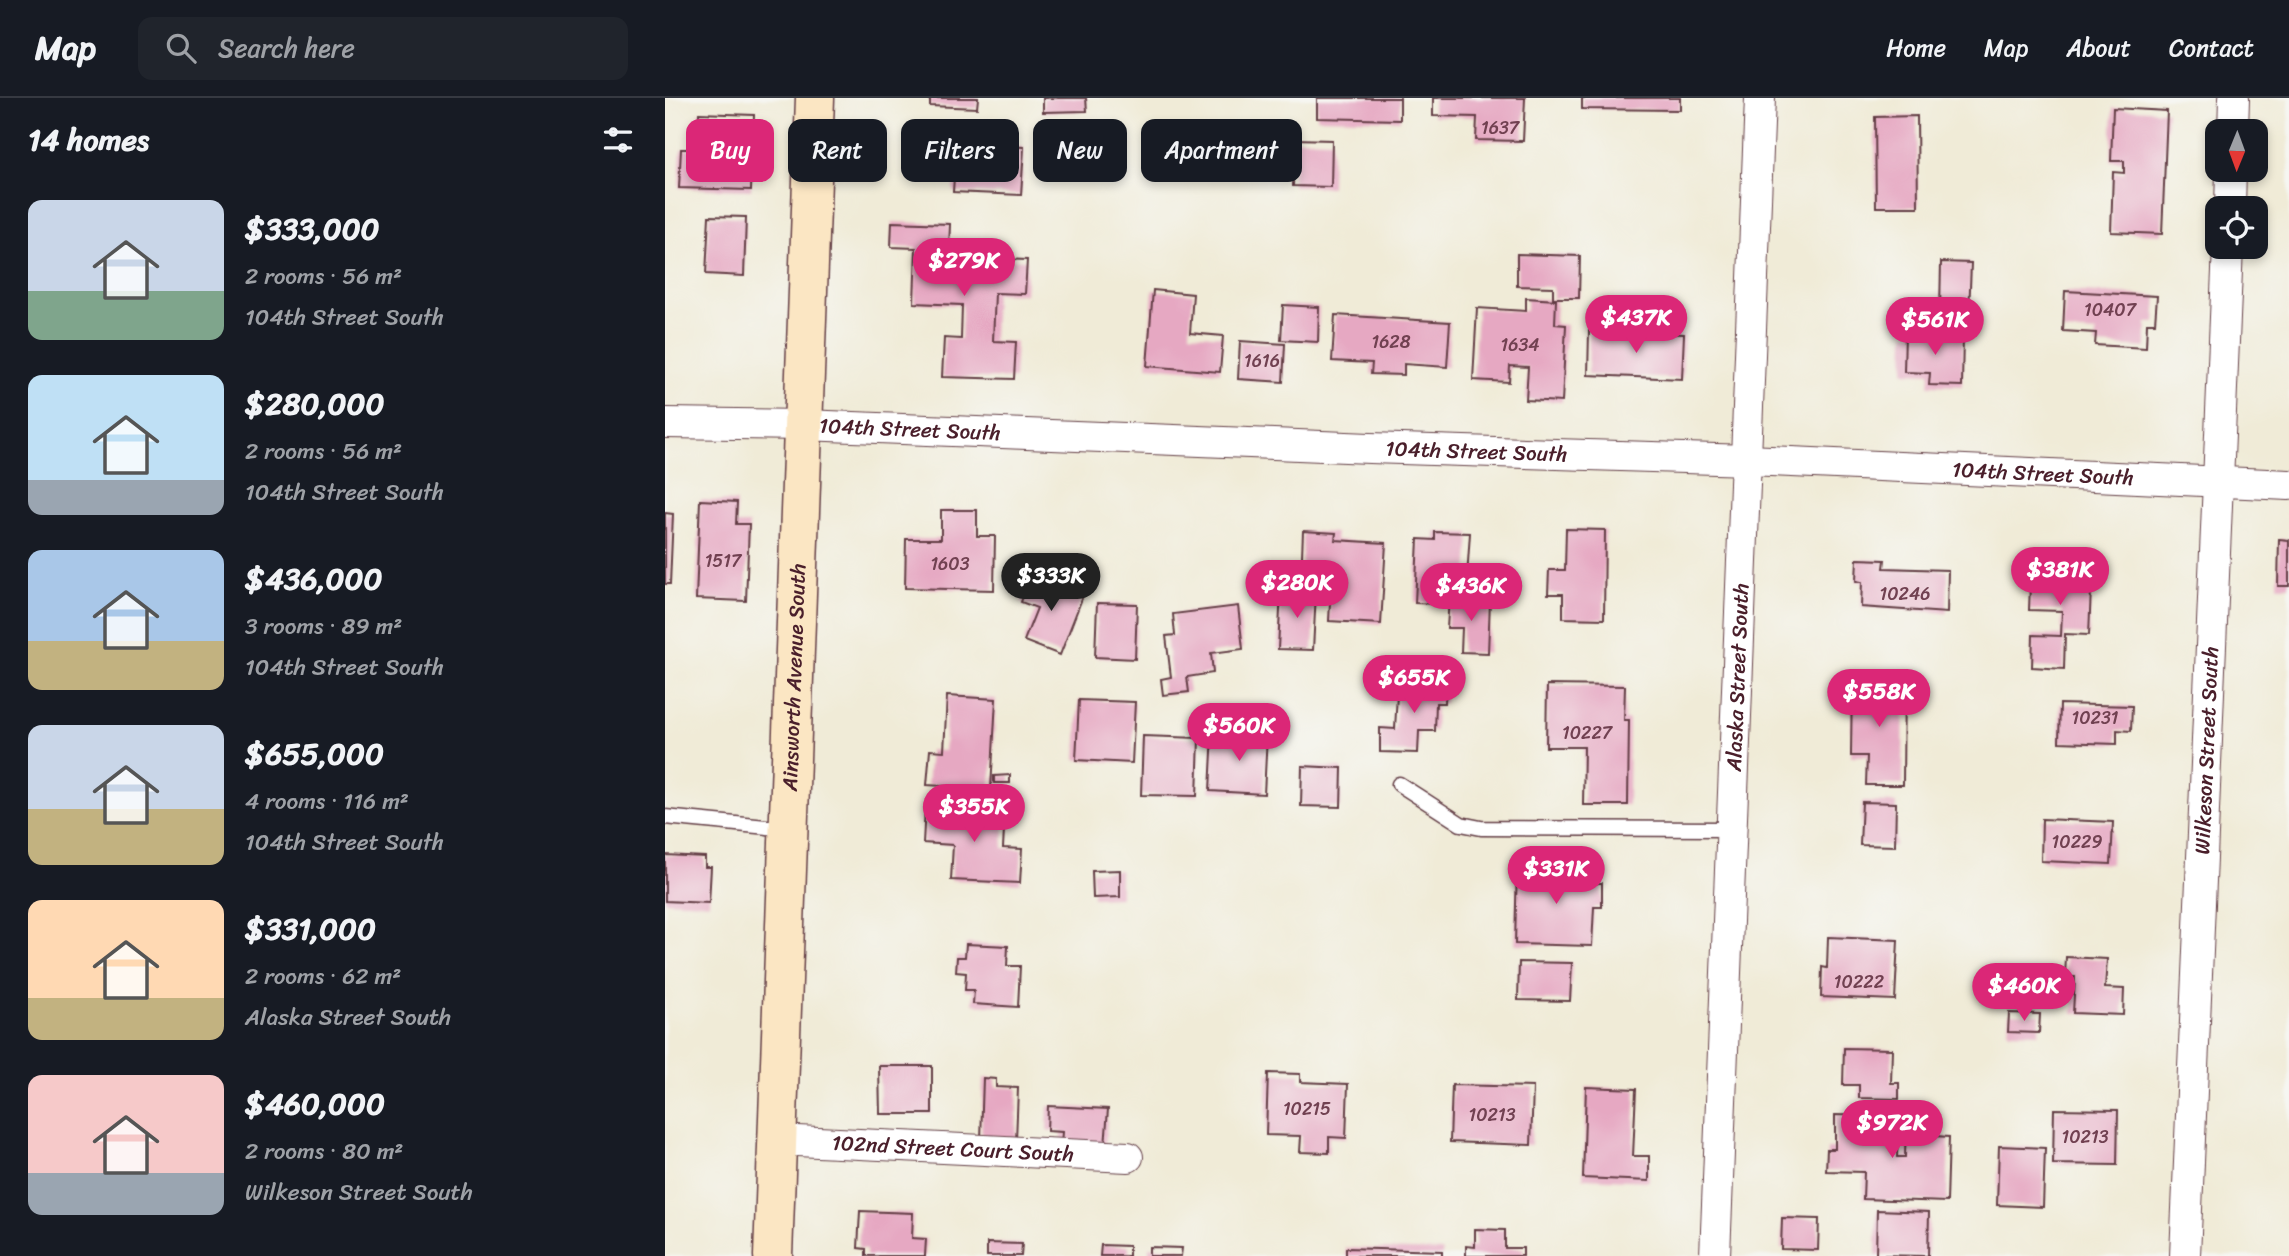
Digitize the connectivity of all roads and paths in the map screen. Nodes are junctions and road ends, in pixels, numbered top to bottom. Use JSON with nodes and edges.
{"nodes":[{"id":1,"x":815,"y":98,"type":"edge"},
{"id":2,"x":1760,"y":98,"type":"edge"},
{"id":3,"x":2234,"y":98,"type":"edge"},
{"id":4,"x":2233,"y":119,"type":"edge"},
{"id":5,"x":2228,"y":259,"type":"edge"},
{"id":6,"x":665,"y":423,"type":"edge"},
{"id":7,"x":804,"y":425,"type":"junction"},
{"id":8,"x":1748,"y":460,"type":"junction"},
{"id":9,"x":2219,"y":481,"type":"junction"},
{"id":10,"x":2289,"y":485,"type":"edge"},
{"id":11,"x":1399,"y":784,"type":"dead end"},
{"id":12,"x":665,"y":817,"type":"edge"},
{"id":13,"x":788,"y":829,"type":"junction"},
{"id":14,"x":1732,"y":829,"type":"junction"},
{"id":15,"x":776,"y":1140,"type":"junction"},
{"id":16,"x":1128,"y":1157,"type":"dead end"},
{"id":17,"x":773,"y":1256,"type":"edge"},
{"id":18,"x":1715,"y":1256,"type":"edge"},
{"id":19,"x":2185,"y":1256,"type":"edge"}],
"edges":[{"from":1,"to":7,"type":"street","name":"Ainsworth Avenue South"},
{"from":2,"to":8,"type":"street","name":"Alaska Street South"},
{"from":3,"to":4,"type":"street"},
{"from":5,"to":9,"type":"street","name":"Wilkeson Street South"},
{"from":6,"to":7,"type":"street","name":"104th Street South"},
{"from":7,"to":8,"type":"street","name":"104th Street South"},
{"from":7,"to":13,"type":"street","name":"Ainsworth Avenue South"},
{"from":8,"to":9,"type":"street","name":"104th Street South"},
{"from":8,"to":14,"type":"street","name":"Alaska Street South"},
{"from":9,"to":10,"type":"street","name":"104th Street South"},
{"from":9,"to":19,"type":"street","name":"Wilkeson Street South"},
{"from":11,"to":14,"type":"lane"},
{"from":12,"to":13,"type":"lane"},
{"from":13,"to":15,"type":"street","name":"Ainsworth Avenue South"},
{"from":14,"to":18,"type":"street","name":"Alaska Street South"},
{"from":15,"to":16,"type":"street","name":"102nd Street Court South"},
{"from":15,"to":17,"type":"street","name":"Ainsworth Avenue South"}]}
